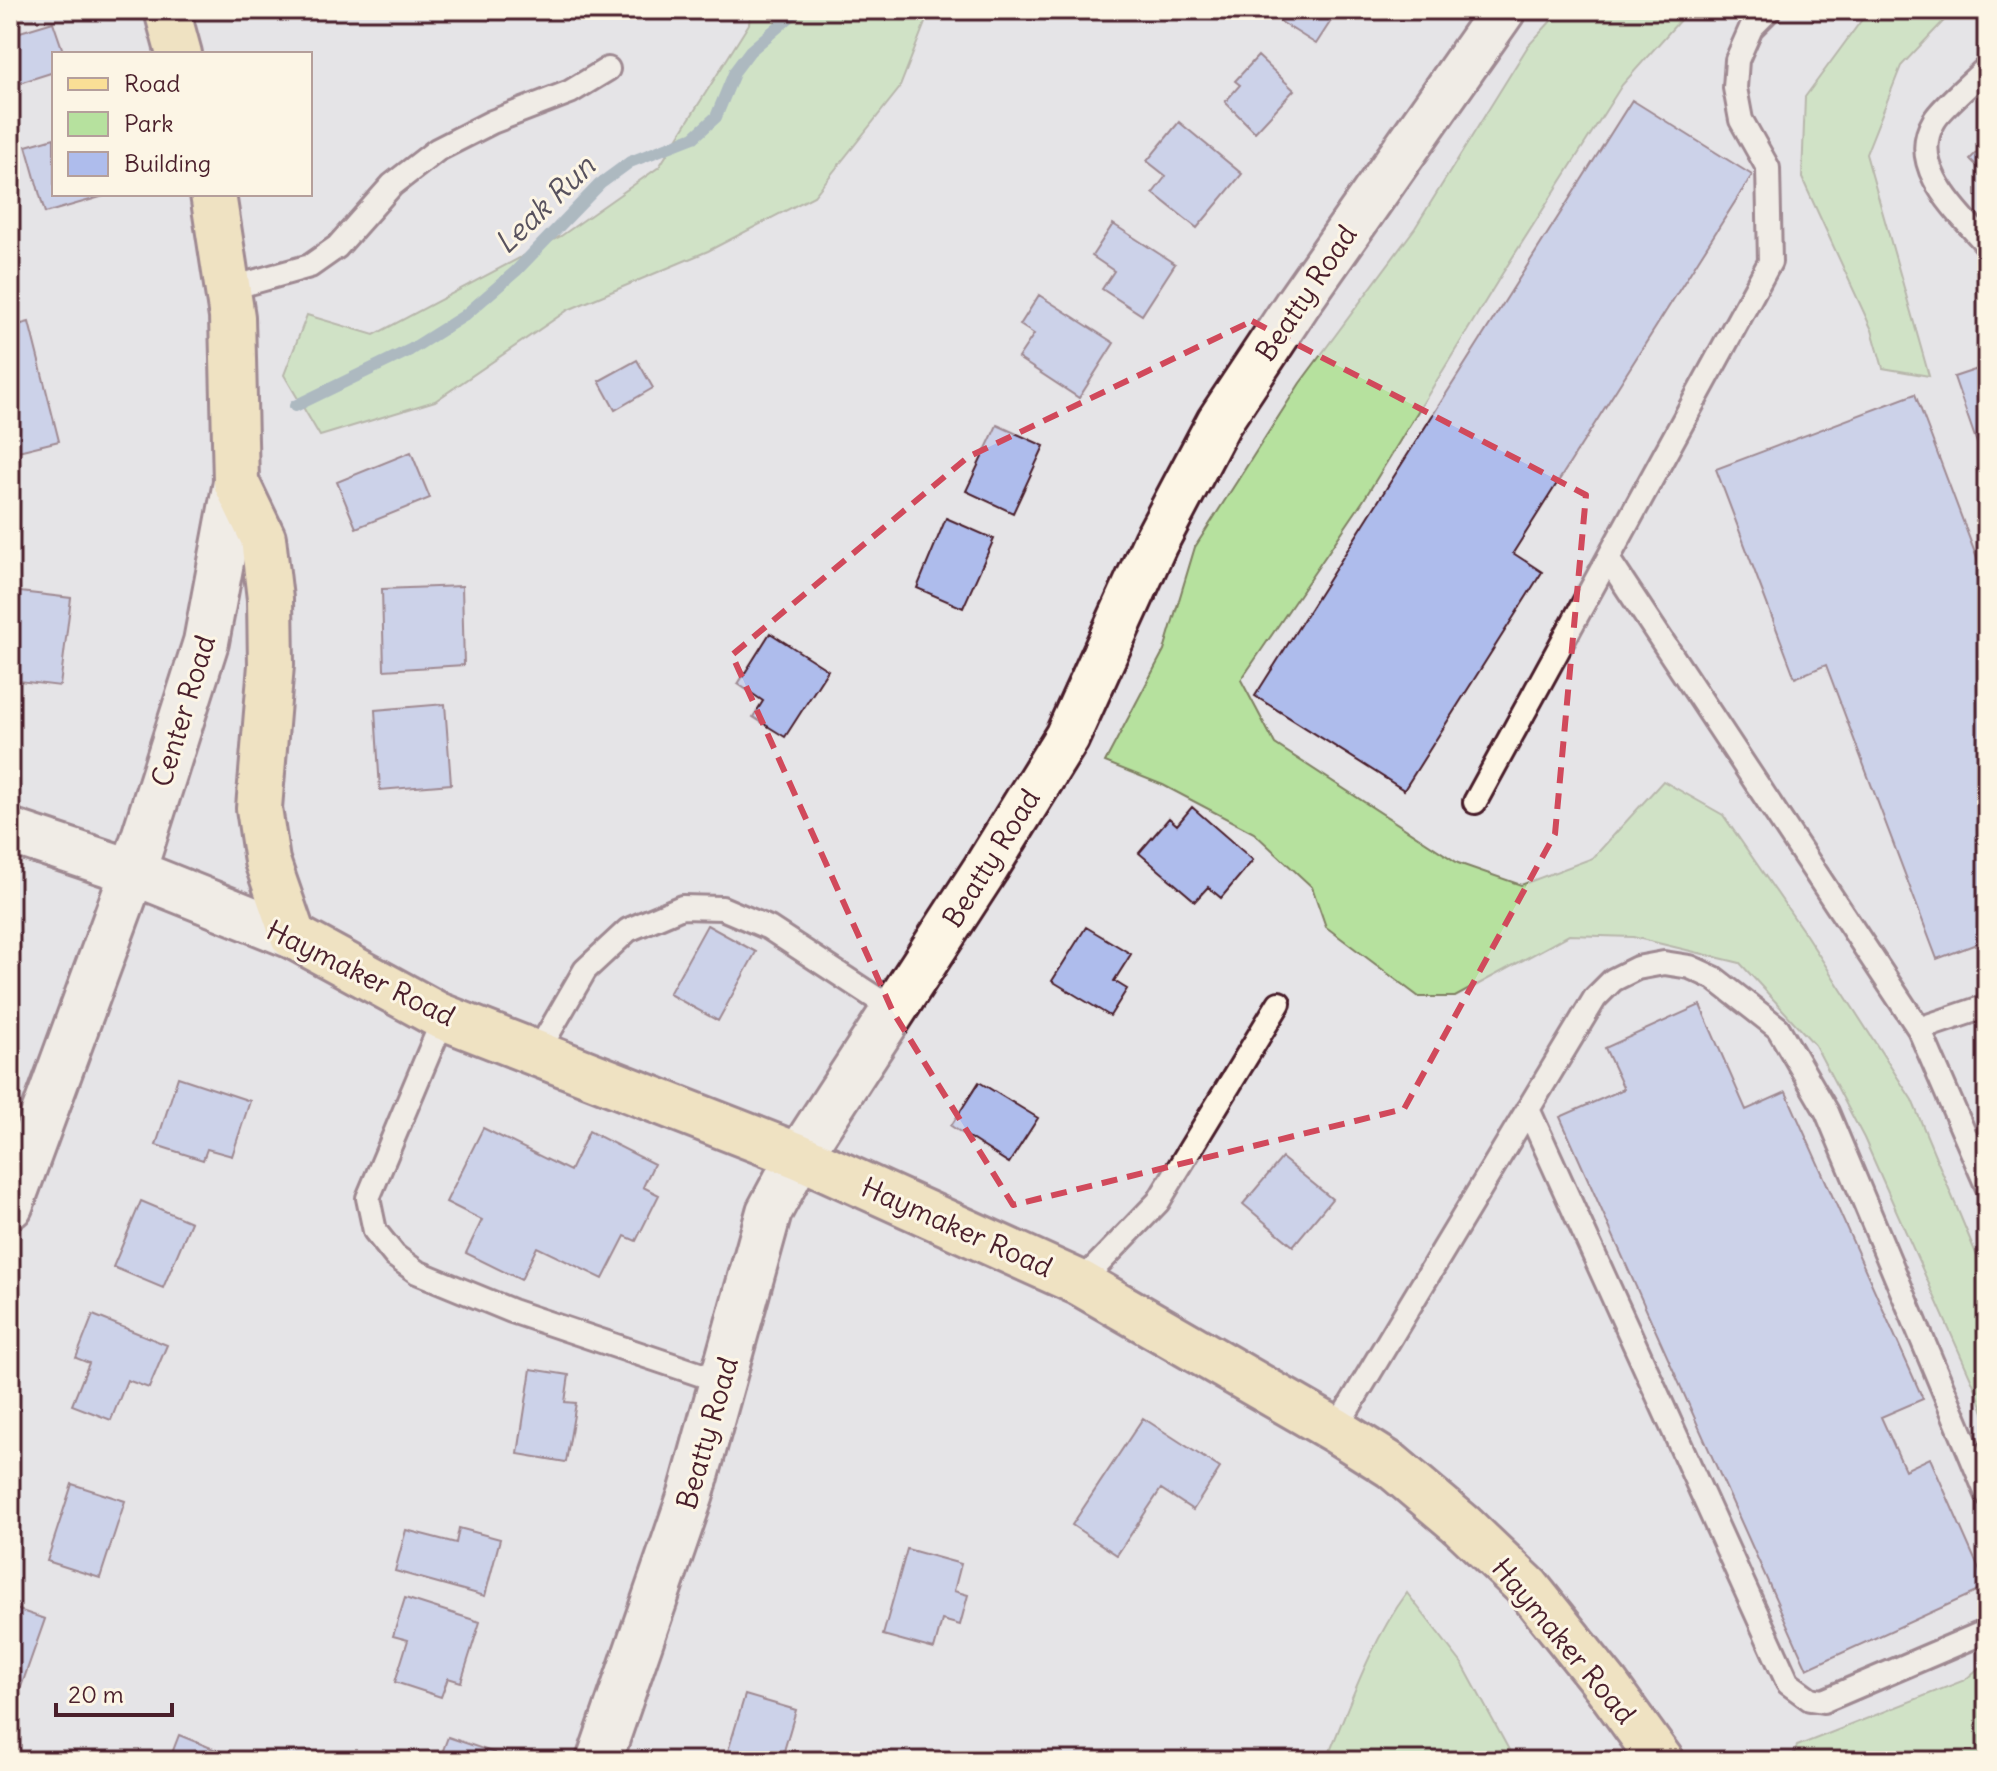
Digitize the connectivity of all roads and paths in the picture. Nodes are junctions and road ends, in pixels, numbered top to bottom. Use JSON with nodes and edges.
{"nodes":[{"id":1,"x":167,"y":10,"type":"edge"},
{"id":2,"x":1503,"y":10,"type":"edge"},
{"id":3,"x":1769,"y":10,"type":"edge"},
{"id":4,"x":178,"y":52,"type":"edge"},
{"id":5,"x":1987,"y":67,"type":"edge"},
{"id":6,"x":608,"y":69,"type":"dead end"},
{"id":7,"x":213,"y":196,"type":"edge"},
{"id":8,"x":1987,"y":245,"type":"edge"},
{"id":9,"x":228,"y":289,"type":"junction"},
{"id":10,"x":236,"y":482,"type":"junction"},
{"id":11,"x":1608,"y":559,"type":"junction"},
{"id":12,"x":1475,"y":802,"type":"dead end"},
{"id":13,"x":10,"y":831,"type":"edge"},
{"id":14,"x":133,"y":872,"type":"junction"},
{"id":15,"x":293,"y":936,"type":"junction"},
{"id":16,"x":1279,"y":1003,"type":"dead end"},
{"id":17,"x":1987,"y":1006,"type":"edge"},
{"id":18,"x":894,"y":1010,"type":"junction"},
{"id":19,"x":444,"y":1017,"type":"junction"},
{"id":20,"x":1919,"y":1029,"type":"junction"},
{"id":21,"x":537,"y":1053,"type":"junction"},
{"id":22,"x":1528,"y":1109,"type":"junction"},
{"id":23,"x":799,"y":1156,"type":"junction"},
{"id":24,"x":1987,"y":1186,"type":"edge"},
{"id":25,"x":10,"y":1206,"type":"edge"},
{"id":26,"x":1080,"y":1283,"type":"junction"},
{"id":27,"x":723,"y":1382,"type":"junction"},
{"id":28,"x":1335,"y":1430,"type":"junction"},
{"id":29,"x":1987,"y":1494,"type":"edge"},
{"id":30,"x":1987,"y":1631,"type":"edge"},
{"id":31,"x":599,"y":1761,"type":"edge"},
{"id":32,"x":1661,"y":1761,"type":"edge"}],
"edges":[{"from":1,"to":4,"type":"main road"},
{"from":2,"to":18,"type":"street","name":"Beatty Road"},
{"from":3,"to":11,"type":"lane"},
{"from":5,"to":8,"type":"lane"},
{"from":6,"to":9,"type":"lane"},
{"from":7,"to":9,"type":"main road","name":"Center Road"},
{"from":9,"to":10,"type":"main road","name":"Center Road"},
{"from":10,"to":14,"type":"street","name":"Center Road"},
{"from":10,"to":15,"type":"main road"},
{"from":11,"to":12,"type":"lane"},
{"from":11,"to":20,"type":"lane"},
{"from":13,"to":14,"type":"street","name":"Haymaker Road"},
{"from":14,"to":15,"type":"street","name":"Haymaker Road"},
{"from":14,"to":25,"type":"street","name":"Center Road"},
{"from":15,"to":19,"type":"main road","name":"Haymaker Road"},
{"from":16,"to":26,"type":"lane"},
{"from":17,"to":20,"type":"lane"},
{"from":18,"to":21,"type":"lane"},
{"from":18,"to":23,"type":"street","name":"Beatty Road"},
{"from":19,"to":21,"type":"main road","name":"Haymaker Road"},
{"from":19,"to":27,"type":"lane"},
{"from":20,"to":24,"type":"lane"},
{"from":21,"to":23,"type":"main road","name":"Haymaker Road"},
{"from":22,"to":28,"type":"lane"},
{"from":22,"to":29,"type":"lane"},
{"from":22,"to":30,"type":"lane"},
{"from":23,"to":26,"type":"main road","name":"Haymaker Road"},
{"from":23,"to":27,"type":"street","name":"Beatty Road"},
{"from":26,"to":28,"type":"main road","name":"Haymaker Road"},
{"from":27,"to":31,"type":"street","name":"Beatty Road"},
{"from":28,"to":32,"type":"main road","name":"Haymaker Road"}]}
